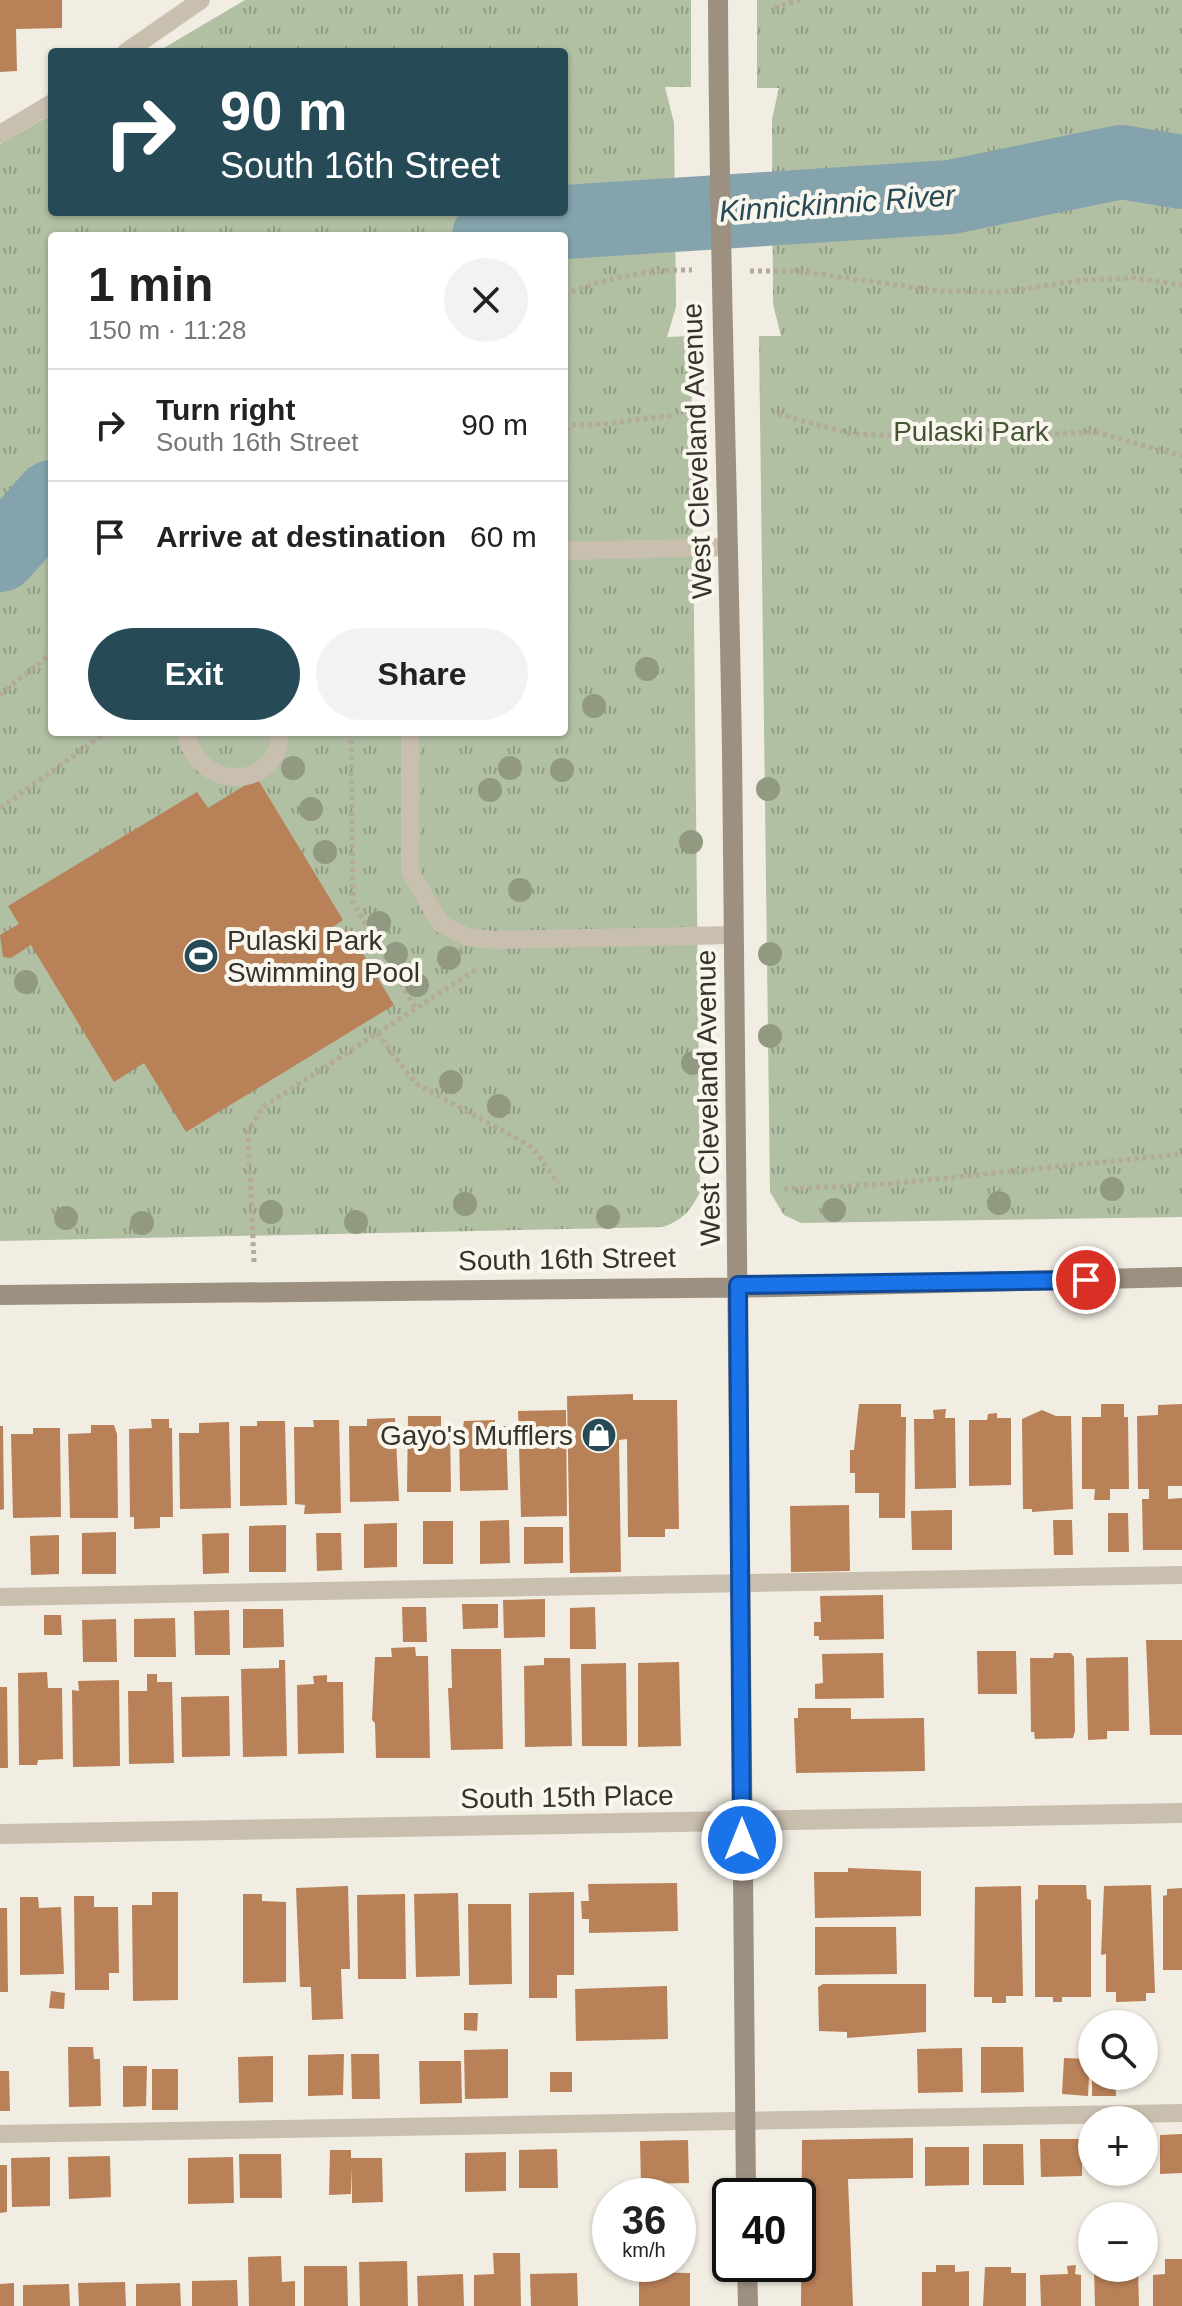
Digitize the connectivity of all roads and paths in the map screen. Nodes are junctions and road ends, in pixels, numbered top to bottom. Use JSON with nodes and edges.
{"nodes":[{"id":1,"x":201,"y":0,"type":"edge"},
{"id":2,"x":718,"y":0,"type":"edge"},
{"id":3,"x":800,"y":0,"type":"edge"},
{"id":4,"x":774,"y":8,"type":"dead end"},
{"id":5,"x":132,"y":48,"type":"edge"},
{"id":6,"x":48,"y":105,"type":"edge"},
{"id":7,"x":0,"y":134,"type":"edge"},
{"id":8,"x":696,"y":270,"type":"dead end"},
{"id":9,"x":739,"y":270,"type":"dead end"},
{"id":10,"x":1182,"y":285,"type":"edge"},
{"id":11,"x":568,"y":292,"type":"edge"},
{"id":12,"x":778,"y":414,"type":"dead end"},
{"id":13,"x":676,"y":416,"type":"dead end"},
{"id":14,"x":568,"y":424,"type":"edge"},
{"id":15,"x":1182,"y":456,"type":"edge"},
{"id":16,"x":729,"y":547,"type":"junction"},
{"id":17,"x":568,"y":551,"type":"edge"},
{"id":18,"x":48,"y":656,"type":"edge"},
{"id":19,"x":0,"y":695,"type":"edge"},
{"id":20,"x":101,"y":736,"type":"edge"},
{"id":21,"x":187,"y":736,"type":"edge"},
{"id":22,"x":279,"y":736,"type":"edge"},
{"id":23,"x":351,"y":736,"type":"edge"},
{"id":24,"x":410,"y":736,"type":"edge"},
{"id":25,"x":0,"y":808,"type":"edge"},
{"id":26,"x":734,"y":935,"type":"junction"},
{"id":27,"x":484,"y":964,"type":"dead end"},
{"id":28,"x":416,"y":1009,"type":"junction"},
{"id":29,"x":377,"y":1033,"type":"junction"},
{"id":30,"x":1182,"y":1154,"type":"edge"},
{"id":31,"x":558,"y":1183,"type":"dead end"},
{"id":32,"x":784,"y":1189,"type":"dead end"},
{"id":33,"x":1182,"y":1277,"type":"edge"},
{"id":34,"x":738,"y":1285,"type":"junction"},
{"id":35,"x":255,"y":1291,"type":"junction"},
{"id":36,"x":0,"y":1295,"type":"edge"},
{"id":37,"x":1182,"y":1575,"type":"edge"},
{"id":38,"x":740,"y":1585,"type":"junction"},
{"id":39,"x":0,"y":1597,"type":"edge"},
{"id":40,"x":1182,"y":1813,"type":"edge"},
{"id":41,"x":743,"y":1823,"type":"junction"},
{"id":42,"x":0,"y":1834,"type":"edge"},
{"id":43,"x":1182,"y":2113,"type":"edge"},
{"id":44,"x":745,"y":2121,"type":"junction"},
{"id":45,"x":0,"y":2134,"type":"edge"},
{"id":46,"x":746,"y":2178,"type":"edge"},
{"id":47,"x":747,"y":2282,"type":"edge"},
{"id":48,"x":748,"y":2306,"type":"edge"}],
"edges":[{"from":1,"to":5,"type":"lane"},
{"from":2,"to":16,"type":"street","name":"West Cleveland Avenue"},
{"from":3,"to":4,"type":"path"},
{"from":6,"to":7,"type":"lane"},
{"from":8,"to":11,"type":"path"},
{"from":9,"to":10,"type":"path"},
{"from":12,"to":15,"type":"path"},
{"from":13,"to":14,"type":"path"},
{"from":16,"to":17,"type":"lane"},
{"from":16,"to":26,"type":"street","name":"West Cleveland Avenue"},
{"from":18,"to":19,"type":"path"},
{"from":20,"to":25,"type":"path"},
{"from":21,"to":22,"type":"lane"},
{"from":23,"to":28,"type":"path"},
{"from":24,"to":26,"type":"lane"},
{"from":26,"to":34,"type":"street","name":"West Cleveland Avenue"},
{"from":27,"to":28,"type":"path"},
{"from":28,"to":29,"type":"path"},
{"from":29,"to":31,"type":"path"},
{"from":29,"to":35,"type":"path"},
{"from":30,"to":32,"type":"path"},
{"from":33,"to":34,"type":"street","name":"South 16th Street"},
{"from":34,"to":35,"type":"street","name":"South 16th Street"},
{"from":34,"to":38,"type":"street","name":"West Cleveland Avenue"},
{"from":35,"to":36,"type":"street","name":"South 16th Street"},
{"from":37,"to":38,"type":"lane"},
{"from":38,"to":39,"type":"lane"},
{"from":38,"to":41,"type":"street","name":"West Cleveland Avenue"},
{"from":40,"to":41,"type":"street","name":"South 15th Place"},
{"from":41,"to":42,"type":"street","name":"South 15th Place"},
{"from":41,"to":44,"type":"street","name":"West Cleveland Avenue"},
{"from":43,"to":44,"type":"lane"},
{"from":44,"to":45,"type":"lane"},
{"from":44,"to":46,"type":"street","name":"West Cleveland Avenue"},
{"from":47,"to":48,"type":"street"}]}
